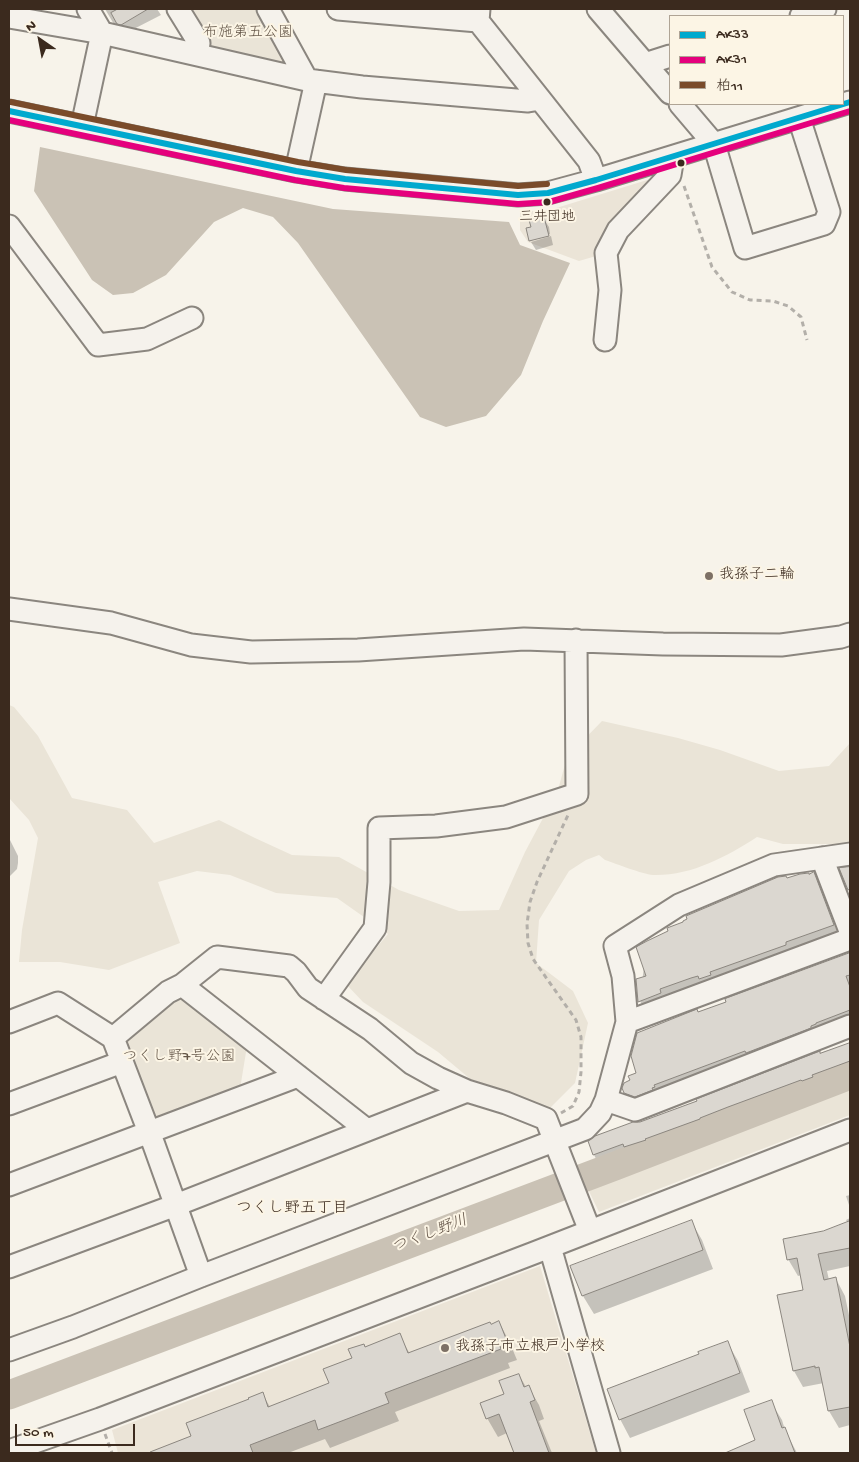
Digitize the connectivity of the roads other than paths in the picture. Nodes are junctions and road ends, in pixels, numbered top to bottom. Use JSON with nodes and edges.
{"nodes":[{"id":1,"x":88,"y":9,"type":"edge"},
{"id":2,"x":178,"y":9,"type":"edge"},
{"id":3,"x":268,"y":9,"type":"edge"},
{"id":4,"x":338,"y":9,"type":"edge"},
{"id":5,"x":598,"y":9,"type":"edge"},
{"id":6,"x":825,"y":9,"type":"edge"},
{"id":7,"x":478,"y":15,"type":"edge"},
{"id":8,"x":804,"y":15,"type":"edge"},
{"id":9,"x":9,"y":17,"type":"edge"},
{"id":10,"x":102,"y":33,"type":"junction"},
{"id":11,"x":197,"y":54,"type":"junction"},
{"id":12,"x":669,"y":56,"type":"edge"},
{"id":13,"x":645,"y":64,"type":"junction"},
{"id":14,"x":312,"y":80,"type":"junction"},
{"id":15,"x":669,"y":92,"type":"edge"},
{"id":16,"x":540,"y":99,"type":"junction"},
{"id":17,"x":681,"y":105,"type":"edge"},
{"id":18,"x":840,"y":105,"type":"edge"},
{"id":19,"x":9,"y":111,"type":"edge"},
{"id":20,"x":799,"y":118,"type":"junction"},
{"id":21,"x":82,"y":126,"type":"junction"},
{"id":22,"x":714,"y":144,"type":"junction"},
{"id":23,"x":673,"y":157,"type":"junction"},
{"id":24,"x":296,"y":171,"type":"junction"},
{"id":25,"x":596,"y":180,"type":"junction"},
{"id":26,"x":9,"y":226,"type":"edge"},
{"id":27,"x":192,"y":318,"type":"dead end"},
{"id":28,"x":605,"y":340,"type":"dead end"},
{"id":29,"x":9,"y":609,"type":"edge"},
{"id":30,"x":850,"y":634,"type":"edge"},
{"id":31,"x":576,"y":640,"type":"junction"},
{"id":32,"x":850,"y":854,"type":"edge"},
{"id":33,"x":822,"y":858,"type":"junction"},
{"id":34,"x":850,"y":931,"type":"edge"},
{"id":35,"x":850,"y":939,"type":"edge"},
{"id":36,"x":182,"y":985,"type":"junction"},
{"id":37,"x":324,"y":999,"type":"junction"},
{"id":38,"x":9,"y":1022,"type":"edge"},
{"id":39,"x":628,"y":1022,"type":"junction"},
{"id":40,"x":850,"y":1026,"type":"edge"},
{"id":41,"x":113,"y":1038,"type":"junction"},
{"id":42,"x":122,"y":1062,"type":"junction"},
{"id":43,"x":298,"y":1076,"type":"junction"},
{"id":44,"x":467,"y":1091,"type":"junction"},
{"id":45,"x":606,"y":1100,"type":"junction"},
{"id":46,"x":9,"y":1104,"type":"edge"},
{"id":47,"x":367,"y":1130,"type":"junction"},
{"id":48,"x":850,"y":1130,"type":"edge"},
{"id":49,"x":149,"y":1132,"type":"junction"},
{"id":50,"x":555,"y":1140,"type":"junction"},
{"id":51,"x":9,"y":1185,"type":"edge"},
{"id":52,"x":176,"y":1205,"type":"junction"},
{"id":53,"x":590,"y":1231,"type":"junction"},
{"id":54,"x":550,"y":1247,"type":"junction"},
{"id":55,"x":9,"y":1267,"type":"edge"},
{"id":56,"x":201,"y":1276,"type":"junction"},
{"id":57,"x":9,"y":1350,"type":"edge"},
{"id":58,"x":9,"y":1451,"type":"edge"},
{"id":59,"x":609,"y":1453,"type":"edge"}],
"edges":[{"from":1,"to":10,"type":"street"},
{"from":2,"to":11,"type":"street"},
{"from":3,"to":14,"type":"street"},
{"from":4,"to":7,"type":"street"},
{"from":5,"to":13,"type":"street"},
{"from":6,"to":8,"type":"street"},
{"from":7,"to":16,"type":"street"},
{"from":9,"to":10,"type":"street"},
{"from":10,"to":11,"type":"street"},
{"from":10,"to":21,"type":"street"},
{"from":11,"to":14,"type":"street"},
{"from":12,"to":13,"type":"street"},
{"from":13,"to":15,"type":"street"},
{"from":14,"to":16,"type":"street"},
{"from":14,"to":24,"type":"street"},
{"from":16,"to":25,"type":"street"},
{"from":17,"to":22,"type":"street"},
{"from":18,"to":20,"type":"street"},
{"from":19,"to":21,"type":"street"},
{"from":20,"to":22,"type":"street"},
{"from":20,"to":22,"type":"street"},
{"from":21,"to":24,"type":"street"},
{"from":22,"to":23,"type":"street"},
{"from":23,"to":25,"type":"street"},
{"from":23,"to":28,"type":"street"},
{"from":24,"to":25,"type":"street"},
{"from":26,"to":27,"type":"street"},
{"from":29,"to":31,"type":"street"},
{"from":30,"to":31,"type":"street"},
{"from":31,"to":37,"type":"street"},
{"from":32,"to":33,"type":"street"},
{"from":33,"to":34,"type":"street"},
{"from":33,"to":39,"type":"street"},
{"from":35,"to":39,"type":"street"},
{"from":36,"to":37,"type":"street"},
{"from":36,"to":41,"type":"street"},
{"from":36,"to":43,"type":"street"},
{"from":37,"to":44,"type":"street"},
{"from":38,"to":41,"type":"street"},
{"from":39,"to":45,"type":"street"},
{"from":40,"to":45,"type":"street"},
{"from":41,"to":42,"type":"street"},
{"from":42,"to":46,"type":"street"},
{"from":42,"to":49,"type":"street"},
{"from":43,"to":47,"type":"street"},
{"from":43,"to":49,"type":"street"},
{"from":44,"to":47,"type":"street"},
{"from":44,"to":50,"type":"street"},
{"from":45,"to":50,"type":"street"},
{"from":47,"to":52,"type":"street"},
{"from":48,"to":53,"type":"street"},
{"from":49,"to":51,"type":"street"},
{"from":49,"to":52,"type":"street"},
{"from":50,"to":53,"type":"street"},
{"from":50,"to":56,"type":"street"},
{"from":52,"to":55,"type":"street"},
{"from":52,"to":56,"type":"street"},
{"from":53,"to":54,"type":"street"},
{"from":54,"to":58,"type":"street"},
{"from":54,"to":59,"type":"street"},
{"from":56,"to":57,"type":"street"}]}
